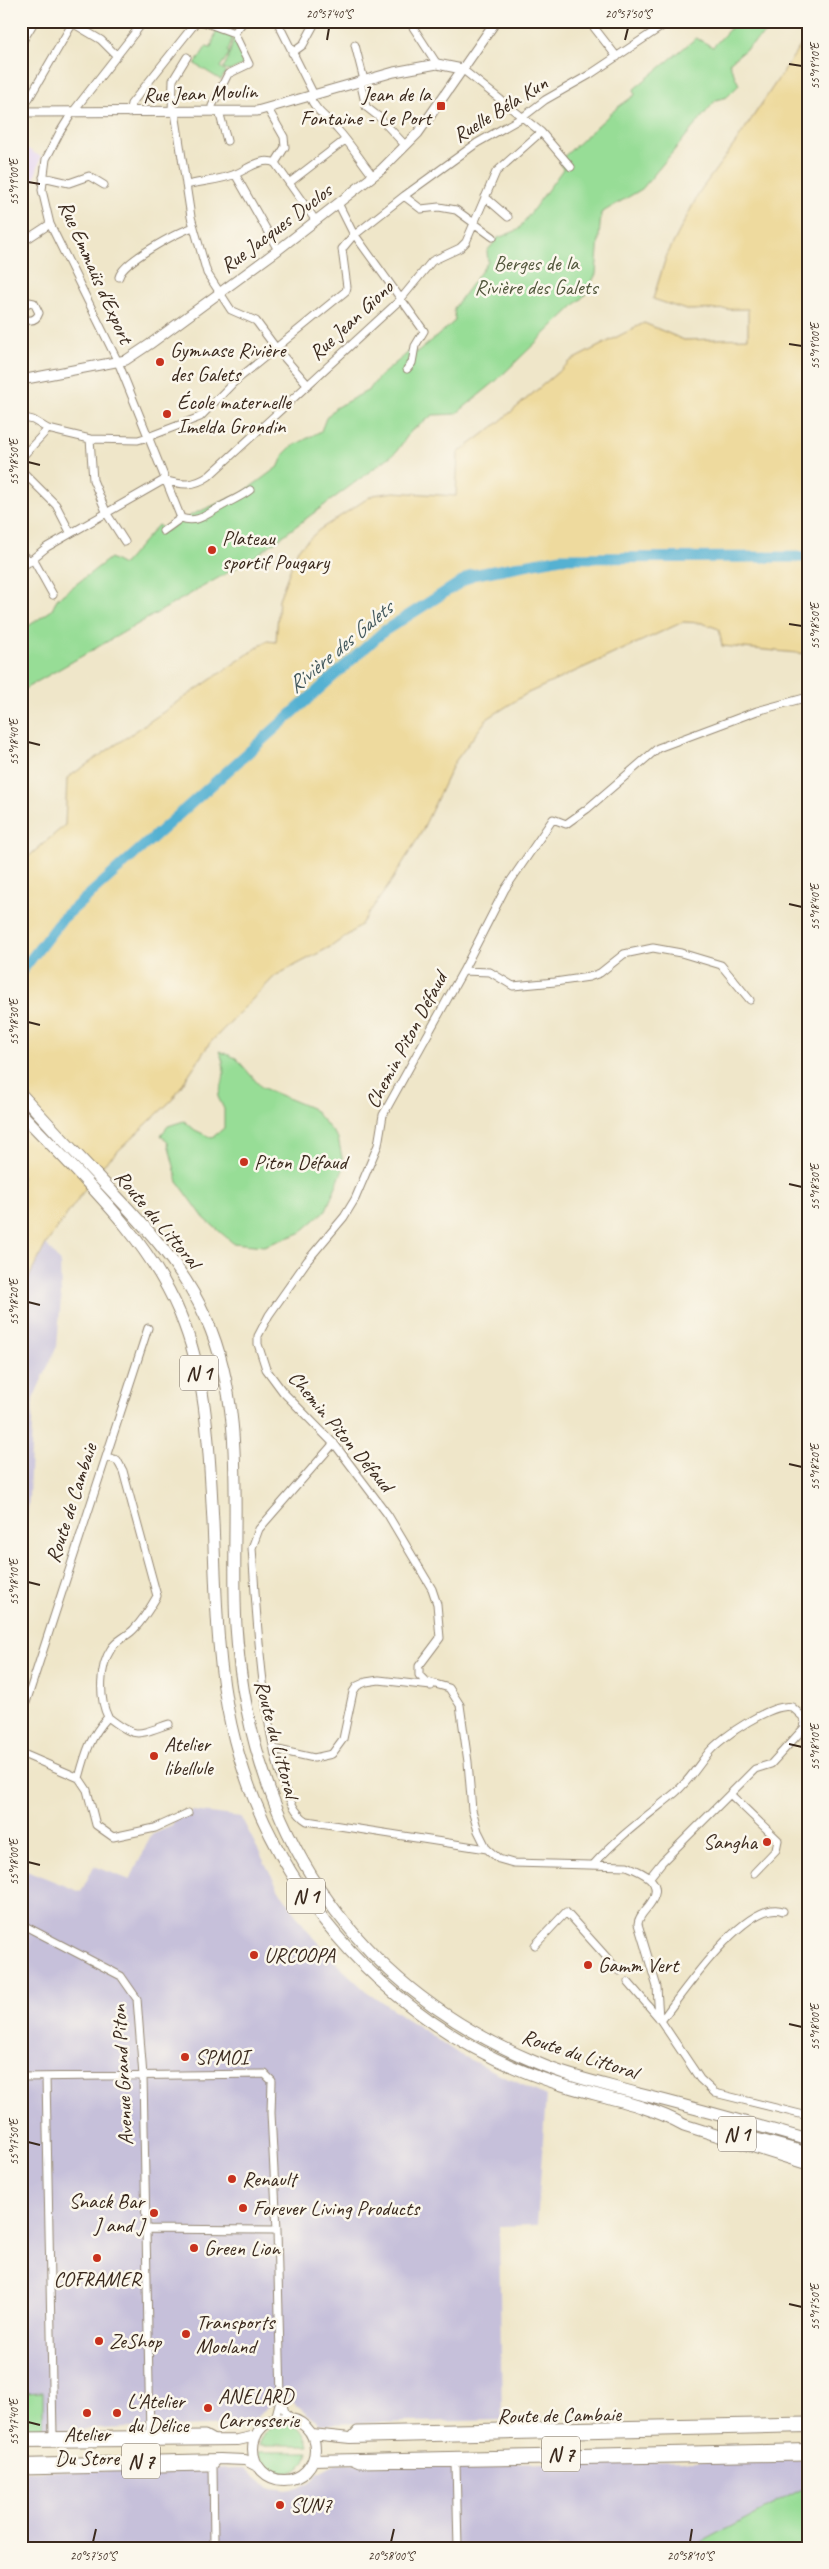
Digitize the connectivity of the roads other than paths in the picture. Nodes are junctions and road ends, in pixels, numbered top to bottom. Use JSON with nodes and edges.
{"nodes":[{"id":1,"x":33,"y":21,"type":"edge"},
{"id":2,"x":144,"y":21,"type":"edge"},
{"id":3,"x":197,"y":21,"type":"edge"},
{"id":4,"x":201,"y":21,"type":"edge"},
{"id":5,"x":244,"y":21,"type":"edge"},
{"id":6,"x":277,"y":21,"type":"edge"},
{"id":7,"x":316,"y":21,"type":"edge"},
{"id":8,"x":409,"y":21,"type":"edge"},
{"id":9,"x":496,"y":21,"type":"edge"},
{"id":10,"x":589,"y":21,"type":"edge"},
{"id":11,"x":670,"y":21,"type":"edge"},
{"id":12,"x":74,"y":23,"type":"edge"},
{"id":13,"x":234,"y":32,"type":"junction"},
{"id":14,"x":21,"y":41,"type":"edge"},
{"id":15,"x":355,"y":45,"type":"dead end"},
{"id":16,"x":292,"y":52,"type":"junction"},
{"id":17,"x":117,"y":56,"type":"junction"},
{"id":18,"x":187,"y":57,"type":"dead end"},
{"id":19,"x":616,"y":57,"type":"junction"},
{"id":20,"x":437,"y":64,"type":"junction"},
{"id":21,"x":462,"y":69,"type":"junction"},
{"id":22,"x":362,"y":80,"type":"junction"},
{"id":23,"x":311,"y":96,"type":"junction"},
{"id":24,"x":268,"y":109,"type":"junction"},
{"id":25,"x":215,"y":111,"type":"junction"},
{"id":26,"x":21,"y":112,"type":"edge"},
{"id":27,"x":174,"y":112,"type":"junction"},
{"id":28,"x":72,"y":113,"type":"junction"},
{"id":29,"x":129,"y":113,"type":"junction"},
{"id":30,"x":523,"y":118,"type":"junction"},
{"id":31,"x":541,"y":132,"type":"junction"},
{"id":32,"x":345,"y":140,"type":"junction"},
{"id":33,"x":226,"y":141,"type":"dead end"},
{"id":34,"x":405,"y":146,"type":"junction"},
{"id":35,"x":275,"y":162,"type":"junction"},
{"id":36,"x":571,"y":167,"type":"dead end"},
{"id":37,"x":235,"y":174,"type":"junction"},
{"id":38,"x":373,"y":176,"type":"junction"},
{"id":39,"x":42,"y":177,"type":"junction"},
{"id":40,"x":289,"y":183,"type":"junction"},
{"id":41,"x":104,"y":184,"type":"dead end"},
{"id":42,"x":186,"y":185,"type":"junction"},
{"id":43,"x":404,"y":196,"type":"junction"},
{"id":44,"x":485,"y":197,"type":"junction"},
{"id":45,"x":338,"y":203,"type":"junction"},
{"id":46,"x":508,"y":217,"type":"dead end"},
{"id":47,"x":316,"y":221,"type":"junction"},
{"id":48,"x":50,"y":224,"type":"junction"},
{"id":49,"x":474,"y":224,"type":"junction"},
{"id":50,"x":194,"y":227,"type":"junction"},
{"id":51,"x":355,"y":236,"type":"junction"},
{"id":52,"x":493,"y":236,"type":"dead end"},
{"id":53,"x":21,"y":243,"type":"edge"},
{"id":54,"x":278,"y":250,"type":"junction"},
{"id":55,"x":119,"y":277,"type":"dead end"},
{"id":56,"x":219,"y":293,"type":"junction"},
{"id":57,"x":400,"y":300,"type":"junction"},
{"id":58,"x":21,"y":309,"type":"edge"},
{"id":59,"x":21,"y":314,"type":"edge"},
{"id":60,"x":276,"y":348,"type":"junction"},
{"id":61,"x":118,"y":362,"type":"junction"},
{"id":62,"x":407,"y":369,"type":"dead end"},
{"id":63,"x":21,"y":380,"type":"edge"},
{"id":64,"x":308,"y":385,"type":"junction"},
{"id":65,"x":21,"y":417,"type":"edge"},
{"id":66,"x":48,"y":429,"type":"junction"},
{"id":67,"x":148,"y":437,"type":"junction"},
{"id":68,"x":90,"y":439,"type":"junction"},
{"id":69,"x":21,"y":458,"type":"edge"},
{"id":70,"x":21,"y":470,"type":"edge"},
{"id":71,"x":164,"y":480,"type":"junction"},
{"id":72,"x":250,"y":490,"type":"dead end"},
{"id":73,"x":107,"y":514,"type":"junction"},
{"id":74,"x":181,"y":518,"type":"junction"},
{"id":75,"x":163,"y":531,"type":"dead end"},
{"id":76,"x":70,"y":532,"type":"junction"},
{"id":77,"x":125,"y":542,"type":"dead end"},
{"id":78,"x":21,"y":552,"type":"edge"},
{"id":79,"x":32,"y":560,"type":"junction"},
{"id":80,"x":21,"y":568,"type":"edge"},
{"id":81,"x":53,"y":594,"type":"dead end"},
{"id":82,"x":808,"y":697,"type":"edge"},
{"id":83,"x":463,"y":971,"type":"junction"},
{"id":84,"x":750,"y":1000,"type":"dead end"},
{"id":85,"x":21,"y":1094,"type":"edge"},
{"id":86,"x":21,"y":1113,"type":"edge"},
{"id":87,"x":148,"y":1328,"type":"dead end"},
{"id":88,"x":334,"y":1444,"type":"junction"},
{"id":89,"x":106,"y":1457,"type":"junction"},
{"id":90,"x":449,"y":1688,"type":"junction"},
{"id":91,"x":108,"y":1717,"type":"junction"},
{"id":92,"x":21,"y":1718,"type":"edge"},
{"id":93,"x":169,"y":1724,"type":"dead end"},
{"id":94,"x":274,"y":1749,"type":"junction"},
{"id":95,"x":21,"y":1753,"type":"edge"},
{"id":96,"x":79,"y":1778,"type":"junction"},
{"id":97,"x":730,"y":1794,"type":"junction"},
{"id":98,"x":188,"y":1813,"type":"dead end"},
{"id":99,"x":487,"y":1849,"type":"junction"},
{"id":100,"x":594,"y":1864,"type":"junction"},
{"id":101,"x":754,"y":1873,"type":"dead end"},
{"id":102,"x":650,"y":1877,"type":"junction"},
{"id":103,"x":783,"y":1911,"type":"dead end"},
{"id":104,"x":21,"y":1924,"type":"edge"},
{"id":105,"x":535,"y":1945,"type":"dead end"},
{"id":106,"x":619,"y":1971,"type":"dead end"},
{"id":107,"x":628,"y":1982,"type":"dead end"},
{"id":108,"x":660,"y":2020,"type":"junction"},
{"id":109,"x":143,"y":2076,"type":"junction"},
{"id":110,"x":21,"y":2077,"type":"edge"},
{"id":111,"x":46,"y":2077,"type":"junction"},
{"id":112,"x":667,"y":2115,"type":"junction"},
{"id":113,"x":808,"y":2116,"type":"edge"},
{"id":114,"x":771,"y":2129,"type":"junction"},
{"id":115,"x":808,"y":2134,"type":"edge"},
{"id":116,"x":808,"y":2140,"type":"edge"},
{"id":117,"x":808,"y":2153,"type":"edge"},
{"id":118,"x":808,"y":2164,"type":"edge"},
{"id":119,"x":146,"y":2229,"type":"junction"},
{"id":120,"x":277,"y":2230,"type":"junction"},
{"id":121,"x":280,"y":2400,"type":"junction"},
{"id":122,"x":291,"y":2418,"type":"junction"},
{"id":123,"x":275,"y":2419,"type":"junction"},
{"id":124,"x":806,"y":2425,"type":"edge"},
{"id":125,"x":312,"y":2434,"type":"junction"},
{"id":126,"x":53,"y":2435,"type":"junction"},
{"id":127,"x":150,"y":2435,"type":"junction"},
{"id":128,"x":21,"y":2436,"type":"edge"},
{"id":129,"x":256,"y":2436,"type":"junction"},
{"id":130,"x":217,"y":2440,"type":"junction"},
{"id":131,"x":21,"y":2442,"type":"edge"},
{"id":132,"x":808,"y":2450,"type":"edge"},
{"id":133,"x":808,"y":2456,"type":"edge"},
{"id":134,"x":348,"y":2458,"type":"junction"},
{"id":135,"x":313,"y":2460,"type":"junction"},
{"id":136,"x":216,"y":2462,"type":"junction"},
{"id":137,"x":456,"y":2463,"type":"junction"},
{"id":138,"x":21,"y":2464,"type":"edge"},
{"id":139,"x":259,"y":2467,"type":"junction"},
{"id":140,"x":21,"y":2471,"type":"edge"},
{"id":141,"x":211,"y":2548,"type":"edge"},
{"id":142,"x":458,"y":2548,"type":"edge"}],
"edges":[{"from":1,"to":14,"type":"main road"},
{"from":2,"to":17,"type":"street","name":"Rue Emmaüs d'Export"},
{"from":3,"to":29,"type":"street"},
{"from":4,"to":13,"type":"street"},
{"from":5,"to":13,"type":"street"},
{"from":6,"to":16,"type":"street"},
{"from":7,"to":16,"type":"street"},
{"from":8,"to":20,"type":"street"},
{"from":9,"to":21,"type":"street","name":"Rue Jacques Duclos"},
{"from":10,"to":19,"type":"street"},
{"from":11,"to":19,"type":"street","name":"Ruelle Béla Kun"},
{"from":12,"to":17,"type":"street"},
{"from":12,"to":26,"type":"street"},
{"from":13,"to":25,"type":"street"},
{"from":15,"to":22,"type":"street"},
{"from":16,"to":23,"type":"street"},
{"from":17,"to":28,"type":"street","name":"Rue Emmaüs d'Export"},
{"from":18,"to":27,"type":"street"},
{"from":19,"to":30,"type":"street","name":"Ruelle Béla Kun"},
{"from":20,"to":21,"type":"street","name":"Rue Jean Moulin"},
{"from":20,"to":22,"type":"street","name":"Rue Jean Moulin"},
{"from":21,"to":30,"type":"street"},
{"from":21,"to":34,"type":"street","name":"Rue Jacques Duclos"},
{"from":22,"to":23,"type":"street","name":"Rue Jean Moulin"},
{"from":22,"to":34,"type":"street"},
{"from":23,"to":24,"type":"street","name":"Rue Jean Moulin"},
{"from":23,"to":32,"type":"street"},
{"from":24,"to":25,"type":"street","name":"Rue Jean Moulin"},
{"from":24,"to":35,"type":"street"},
{"from":25,"to":27,"type":"street","name":"Rue Jean Moulin"},
{"from":25,"to":33,"type":"street"},
{"from":26,"to":28,"type":"street","name":"Rue Jean Moulin"},
{"from":27,"to":29,"type":"street","name":"Rue Jean Moulin"},
{"from":27,"to":42,"type":"street"},
{"from":28,"to":29,"type":"street","name":"Rue Jean Moulin"},
{"from":28,"to":39,"type":"street","name":"Rue Emmaüs d'Export"},
{"from":30,"to":31,"type":"street"},
{"from":30,"to":43,"type":"street","name":"Ruelle Béla Kun"},
{"from":31,"to":36,"type":"street"},
{"from":31,"to":44,"type":"street","name":"Rue Jean Giono"},
{"from":32,"to":38,"type":"street"},
{"from":32,"to":40,"type":"street"},
{"from":34,"to":38,"type":"street","name":"Rue Jacques Duclos"},
{"from":35,"to":37,"type":"street"},
{"from":35,"to":40,"type":"street"},
{"from":37,"to":42,"type":"street"},
{"from":37,"to":54,"type":"street"},
{"from":38,"to":45,"type":"street","name":"Rue Jacques Duclos"},
{"from":39,"to":41,"type":"street"},
{"from":39,"to":48,"type":"street","name":"Rue Emmaüs d'Export"},
{"from":40,"to":47,"type":"street"},
{"from":42,"to":50,"type":"street"},
{"from":43,"to":49,"type":"street"},
{"from":43,"to":51,"type":"street","name":"Ruelle Béla Kun"},
{"from":44,"to":46,"type":"street"},
{"from":44,"to":49,"type":"street","name":"Rue Jean Giono"},
{"from":45,"to":47,"type":"street","name":"Rue Jacques Duclos"},
{"from":45,"to":51,"type":"street"},
{"from":47,"to":54,"type":"street","name":"Rue Jacques Duclos"},
{"from":48,"to":53,"type":"street"},
{"from":48,"to":61,"type":"street","name":"Rue Emmaüs d'Export"},
{"from":49,"to":52,"type":"street"},
{"from":49,"to":57,"type":"street","name":"Rue Jean Giono"},
{"from":50,"to":55,"type":"street"},
{"from":50,"to":56,"type":"street"},
{"from":51,"to":57,"type":"street"},
{"from":51,"to":60,"type":"street","name":"Ruelle Béla Kun"},
{"from":54,"to":56,"type":"street","name":"Rue Jacques Duclos"},
{"from":56,"to":60,"type":"street"},
{"from":56,"to":61,"type":"street","name":"Rue Jacques Duclos"},
{"from":57,"to":62,"type":"street"},
{"from":57,"to":64,"type":"street","name":"Rue Jean Giono"},
{"from":58,"to":59,"type":"street"},
{"from":60,"to":64,"type":"street"},
{"from":60,"to":67,"type":"street"},
{"from":61,"to":63,"type":"street","name":"Rue Jacques Duclos"},
{"from":61,"to":67,"type":"street","name":"Rue Emmaüs d'Export"},
{"from":64,"to":71,"type":"street","name":"Rue Jean Giono"},
{"from":65,"to":66,"type":"street"},
{"from":66,"to":68,"type":"street"},
{"from":66,"to":69,"type":"street"},
{"from":67,"to":68,"type":"street"},
{"from":67,"to":71,"type":"street","name":"Rue Emmaüs d'Export"},
{"from":68,"to":73,"type":"street"},
{"from":70,"to":76,"type":"street"},
{"from":71,"to":73,"type":"street"},
{"from":71,"to":74,"type":"street","name":"Rue Emmaüs d'Export"},
{"from":72,"to":74,"type":"street"},
{"from":73,"to":76,"type":"street"},
{"from":73,"to":77,"type":"street"},
{"from":74,"to":75,"type":"street"},
{"from":76,"to":79,"type":"street"},
{"from":78,"to":79,"type":"street"},
{"from":79,"to":80,"type":"street"},
{"from":79,"to":81,"type":"street"},
{"from":82,"to":83,"type":"street"},
{"from":83,"to":84,"type":"street","name":"Chemin Piton Défaud"},
{"from":83,"to":88,"type":"street","name":"Chemin Piton Défaud"},
{"from":85,"to":114,"type":"highway","name":"Route du Littoral","number":"N 1"},
{"from":86,"to":112,"type":"highway","name":"Route du Littoral","number":"N 1"},
{"from":87,"to":89,"type":"street","name":"Route de Cambaie"},
{"from":88,"to":90,"type":"street","name":"Chemin Piton Défaud"},
{"from":88,"to":94,"type":"street"},
{"from":89,"to":91,"type":"street"},
{"from":89,"to":92,"type":"street","name":"Route de Cambaie"},
{"from":90,"to":94,"type":"street"},
{"from":90,"to":99,"type":"street"},
{"from":91,"to":93,"type":"street"},
{"from":91,"to":96,"type":"street"},
{"from":94,"to":99,"type":"street"},
{"from":95,"to":96,"type":"street"},
{"from":96,"to":98,"type":"street"},
{"from":97,"to":100,"type":"street"},
{"from":97,"to":101,"type":"street"},
{"from":97,"to":102,"type":"street"},
{"from":99,"to":100,"type":"street"},
{"from":100,"to":102,"type":"street"},
{"from":102,"to":108,"type":"street"},
{"from":103,"to":108,"type":"street"},
{"from":104,"to":109,"type":"street","name":"Avenue Grand Piton"},
{"from":105,"to":106,"type":"street"},
{"from":107,"to":108,"type":"street"},
{"from":108,"to":113,"type":"street"},
{"from":109,"to":111,"type":"street"},
{"from":109,"to":119,"type":"street","name":"Avenue Grand Piton"},
{"from":109,"to":120,"type":"street"},
{"from":110,"to":111,"type":"street"},
{"from":111,"to":126,"type":"street"},
{"from":112,"to":117,"type":"highway","number":"N 1"},
{"from":112,"to":118,"type":"highway"},
{"from":114,"to":115,"type":"highway"},
{"from":114,"to":116,"type":"highway","name":"Route du Littoral","number":"N 1"},
{"from":119,"to":120,"type":"street"},
{"from":119,"to":127,"type":"street","name":"Avenue Grand Piton"},
{"from":120,"to":121,"type":"street"},
{"from":121,"to":122,"type":"street"},
{"from":121,"to":123,"type":"street"},
{"from":122,"to":123,"type":"main road"},
{"from":122,"to":125,"type":"main road"},
{"from":123,"to":129,"type":"main road"},
{"from":124,"to":125,"type":"main road","name":"Route de Cambaie","number":"N 7"},
{"from":125,"to":135,"type":"main road"},
{"from":126,"to":127,"type":"street"},
{"from":126,"to":128,"type":"street"},
{"from":127,"to":130,"type":"street"},
{"from":129,"to":130,"type":"main road","number":"N 7"},
{"from":129,"to":139,"type":"main road"},
{"from":130,"to":131,"type":"main road","number":"N 7"},
{"from":132,"to":134,"type":"main road","name":"Route de Cambaie","number":"N 7"},
{"from":133,"to":137,"type":"street"},
{"from":134,"to":135,"type":"main road","name":"Route de Cambaie","number":"N 7"},
{"from":134,"to":137,"type":"street"},
{"from":135,"to":139,"type":"main road"},
{"from":136,"to":138,"type":"main road","number":"N 7"},
{"from":136,"to":139,"type":"main road","number":"N 7"},
{"from":136,"to":140,"type":"street"},
{"from":136,"to":141,"type":"street"},
{"from":137,"to":142,"type":"street"}]}
